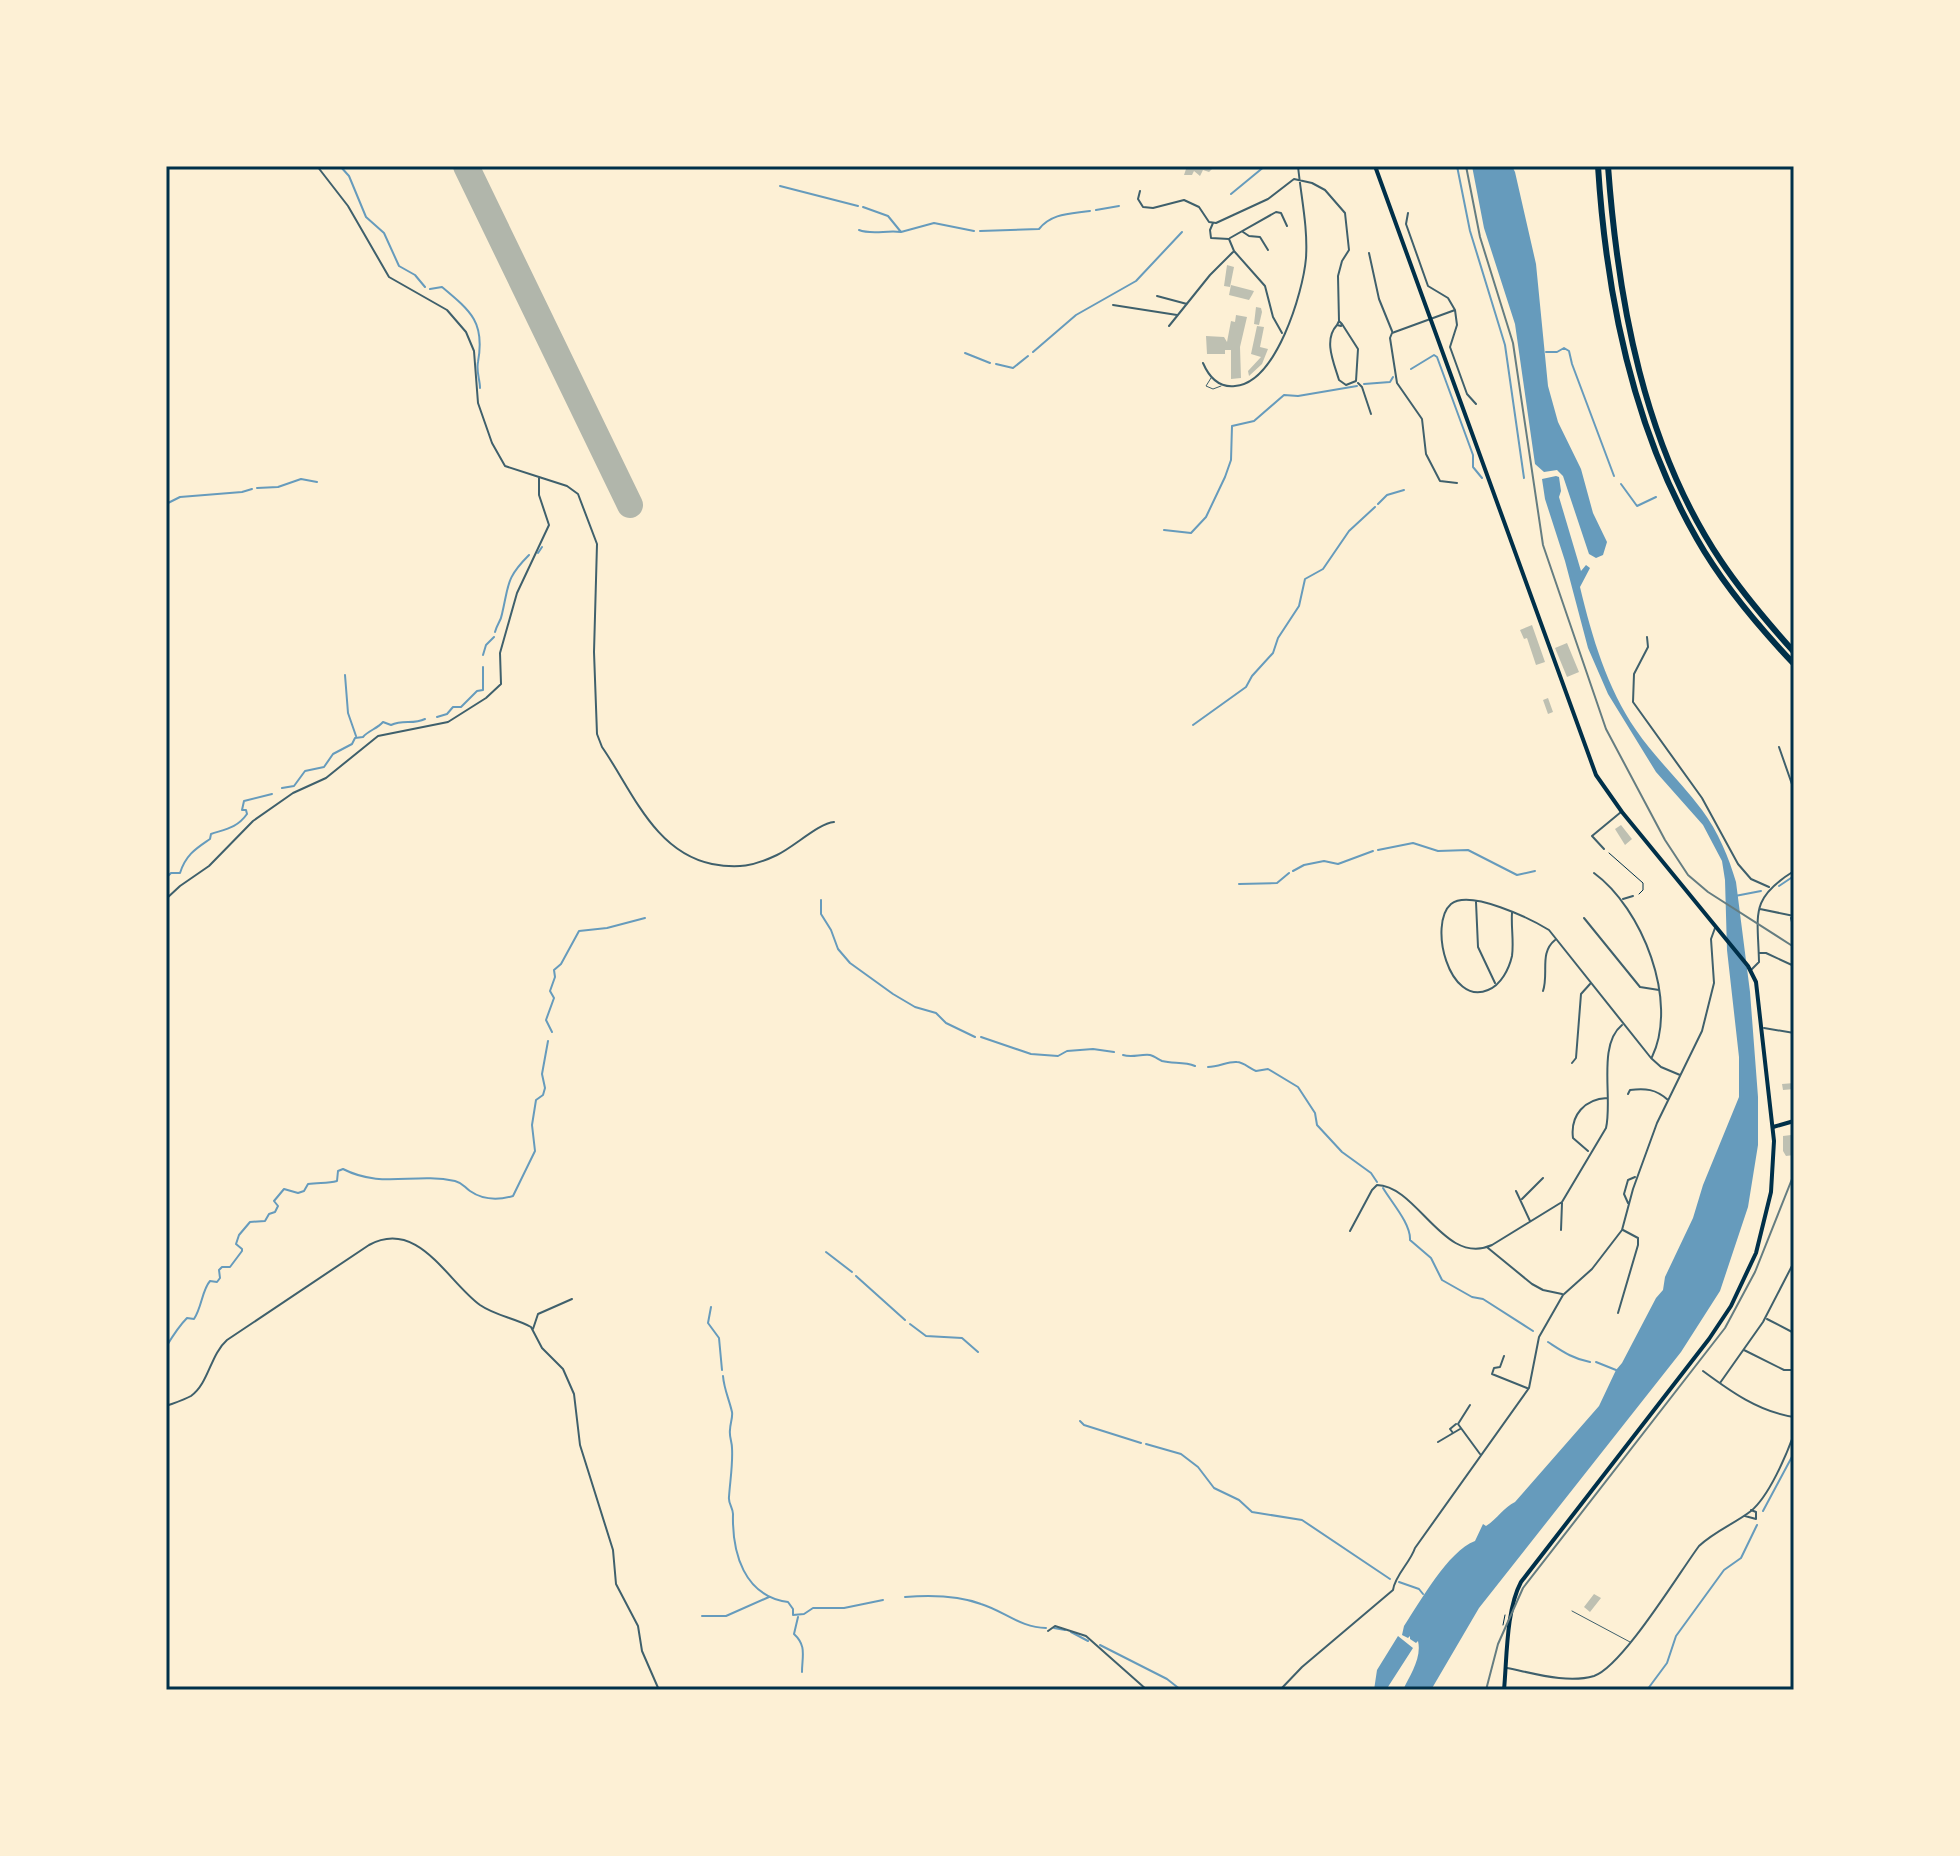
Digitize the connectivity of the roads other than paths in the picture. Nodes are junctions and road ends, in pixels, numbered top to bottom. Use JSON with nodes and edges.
{"nodes":[{"id":1,"x":317,"y":166,"type":"edge"},
{"id":2,"x":1298,"y":166,"type":"edge"},
{"id":3,"x":1375,"y":166,"type":"edge"},
{"id":4,"x":1598,"y":166,"type":"edge"},
{"id":5,"x":1608,"y":166,"type":"edge"},
{"id":6,"x":1299,"y":179,"type":"junction"},
{"id":7,"x":1140,"y":191,"type":"dead end"},
{"id":8,"x":1408,"y":213,"type":"dead end"},
{"id":9,"x":1213,"y":223,"type":"junction"},
{"id":10,"x":1287,"y":226,"type":"dead end"},
{"id":11,"x":1243,"y":232,"type":"junction"},
{"id":12,"x":1229,"y":239,"type":"junction"},
{"id":13,"x":1268,"y":250,"type":"dead end"},
{"id":14,"x":1234,"y":251,"type":"junction"},
{"id":15,"x":1369,"y":253,"type":"dead end"},
{"id":16,"x":1157,"y":296,"type":"dead end"},
{"id":17,"x":1187,"y":304,"type":"junction"},
{"id":18,"x":1113,"y":305,"type":"dead end"},
{"id":19,"x":1455,"y":310,"type":"junction"},
{"id":20,"x":1178,"y":316,"type":"junction"},
{"id":21,"x":1430,"y":318,"type":"junction"},
{"id":22,"x":1339,"y":323,"type":"junction"},
{"id":23,"x":1169,"y":326,"type":"dead end"},
{"id":24,"x":1392,"y":333,"type":"junction"},
{"id":25,"x":1283,"y":334,"type":"junction"},
{"id":26,"x":1203,"y":363,"type":"dead end"},
{"id":27,"x":1211,"y":378,"type":"junction"},
{"id":28,"x":1356,"y":381,"type":"junction"},
{"id":29,"x":1223,"y":385,"type":"junction"},
{"id":30,"x":1476,"y":404,"type":"dead end"},
{"id":31,"x":1371,"y":414,"type":"dead end"},
{"id":32,"x":539,"y":477,"type":"junction"},
{"id":33,"x":1457,"y":483,"type":"dead end"},
{"id":34,"x":1647,"y":637,"type":"dead end"},
{"id":35,"x":1794,"y":652,"type":"edge"},
{"id":36,"x":1794,"y":664,"type":"edge"},
{"id":37,"x":1779,"y":747,"type":"dead end"},
{"id":38,"x":1794,"y":790,"type":"edge"},
{"id":39,"x":1622,"y":812,"type":"junction"},
{"id":40,"x":834,"y":822,"type":"dead end"},
{"id":41,"x":1604,"y":849,"type":"road end"},
{"id":42,"x":1794,"y":871,"type":"edge"},
{"id":43,"x":1594,"y":873,"type":"dead end"},
{"id":44,"x":1769,"y":887,"type":"junction"},
{"id":45,"x":1633,"y":896,"type":"road end"},
{"id":46,"x":166,"y":899,"type":"edge"},
{"id":47,"x":1476,"y":900,"type":"junction"},
{"id":48,"x":1622,"y":900,"type":"junction"},
{"id":49,"x":1758,"y":908,"type":"junction"},
{"id":50,"x":1512,"y":913,"type":"junction"},
{"id":51,"x":1792,"y":917,"type":"edge"},
{"id":52,"x":1584,"y":918,"type":"dead end"},
{"id":53,"x":1716,"y":927,"type":"junction"},
{"id":54,"x":1794,"y":930,"type":"edge"},
{"id":55,"x":1556,"y":939,"type":"junction"},
{"id":56,"x":1759,"y":953,"type":"junction"},
{"id":57,"x":1794,"y":966,"type":"edge"},
{"id":58,"x":1749,"y":968,"type":"junction"},
{"id":59,"x":1590,"y":983,"type":"junction"},
{"id":60,"x":1496,"y":985,"type":"junction"},
{"id":61,"x":1660,"y":990,"type":"junction"},
{"id":62,"x":1543,"y":991,"type":"dead end"},
{"id":63,"x":1623,"y":1024,"type":"junction"},
{"id":64,"x":1763,"y":1028,"type":"junction"},
{"id":65,"x":1794,"y":1033,"type":"edge"},
{"id":66,"x":1651,"y":1058,"type":"junction"},
{"id":67,"x":1572,"y":1063,"type":"dead end"},
{"id":68,"x":1681,"y":1076,"type":"junction"},
{"id":69,"x":1628,"y":1094,"type":"dead end"},
{"id":70,"x":1608,"y":1098,"type":"junction"},
{"id":71,"x":1669,"y":1101,"type":"junction"},
{"id":72,"x":1794,"y":1121,"type":"edge"},
{"id":73,"x":1773,"y":1127,"type":"junction"},
{"id":74,"x":1591,"y":1152,"type":"junction"},
{"id":75,"x":1636,"y":1177,"type":"junction"},
{"id":76,"x":1543,"y":1178,"type":"dead end"},
{"id":77,"x":1516,"y":1191,"type":"dead end"},
{"id":78,"x":1521,"y":1200,"type":"junction"},
{"id":79,"x":1562,"y":1202,"type":"junction"},
{"id":80,"x":1628,"y":1204,"type":"junction"},
{"id":81,"x":1530,"y":1222,"type":"junction"},
{"id":82,"x":1561,"y":1230,"type":"dead end"},
{"id":83,"x":1622,"y":1230,"type":"junction"},
{"id":84,"x":1350,"y":1231,"type":"dead end"},
{"id":85,"x":1487,"y":1247,"type":"junction"},
{"id":86,"x":1794,"y":1262,"type":"edge"},
{"id":87,"x":1563,"y":1295,"type":"junction"},
{"id":88,"x":572,"y":1299,"type":"dead end"},
{"id":89,"x":1618,"y":1313,"type":"dead end"},
{"id":90,"x":1765,"y":1318,"type":"junction"},
{"id":91,"x":533,"y":1330,"type":"junction"},
{"id":92,"x":1794,"y":1333,"type":"edge"},
{"id":93,"x":1744,"y":1350,"type":"junction"},
{"id":94,"x":1504,"y":1356,"type":"dead end"},
{"id":95,"x":1794,"y":1370,"type":"edge"},
{"id":96,"x":1703,"y":1371,"type":"dead end"},
{"id":97,"x":1720,"y":1383,"type":"junction"},
{"id":98,"x":1529,"y":1388,"type":"junction"},
{"id":99,"x":1470,"y":1405,"type":"dead end"},
{"id":100,"x":166,"y":1406,"type":"edge"},
{"id":101,"x":1794,"y":1417,"type":"edge"},
{"id":102,"x":1459,"y":1426,"type":"junction"},
{"id":103,"x":1454,"y":1434,"type":"junction"},
{"id":104,"x":1794,"y":1434,"type":"edge"},
{"id":105,"x":1438,"y":1442,"type":"dead end"},
{"id":106,"x":1481,"y":1455,"type":"junction"},
{"id":107,"x":1751,"y":1510,"type":"junction"},
{"id":108,"x":1744,"y":1515,"type":"junction"},
{"id":109,"x":1572,"y":1611,"type":"dead end"},
{"id":110,"x":1048,"y":1631,"type":"dead end"},
{"id":111,"x":1630,"y":1642,"type":"junction"},
{"id":112,"x":1506,"y":1668,"type":"junction"},
{"id":113,"x":659,"y":1690,"type":"edge"},
{"id":114,"x":1147,"y":1690,"type":"edge"},
{"id":115,"x":1280,"y":1690,"type":"edge"},
{"id":116,"x":1504,"y":1690,"type":"edge"}],
"edges":[{"from":1,"to":32,"type":"street"},
{"from":2,"to":6,"type":"street"},
{"from":3,"to":21,"type":"main road"},
{"from":4,"to":36,"type":"highway"},
{"from":5,"to":35,"type":"highway"},
{"from":6,"to":9,"type":"street"},
{"from":6,"to":22,"type":"street"},
{"from":6,"to":25,"type":"street"},
{"from":7,"to":9,"type":"street"},
{"from":8,"to":19,"type":"street"},
{"from":9,"to":12,"type":"street"},
{"from":10,"to":11,"type":"street"},
{"from":11,"to":12,"type":"street"},
{"from":11,"to":13,"type":"street"},
{"from":12,"to":14,"type":"street"},
{"from":14,"to":17,"type":"street"},
{"from":14,"to":25,"type":"street"},
{"from":15,"to":24,"type":"street"},
{"from":16,"to":17,"type":"street"},
{"from":17,"to":20,"type":"street"},
{"from":18,"to":20,"type":"street"},
{"from":19,"to":21,"type":"street"},
{"from":19,"to":30,"type":"street"},
{"from":20,"to":23,"type":"street"},
{"from":21,"to":24,"type":"street"},
{"from":21,"to":39,"type":"main road"},
{"from":22,"to":28,"type":"street"},
{"from":22,"to":28,"type":"street"},
{"from":24,"to":33,"type":"street"},
{"from":25,"to":29,"type":"street"},
{"from":26,"to":27,"type":"street"},
{"from":27,"to":29,"type":"street"},
{"from":27,"to":29,"type":"lane"},
{"from":28,"to":31,"type":"street"},
{"from":32,"to":40,"type":"street"},
{"from":32,"to":46,"type":"street"},
{"from":34,"to":44,"type":"street"},
{"from":37,"to":38,"type":"street"},
{"from":39,"to":41,"type":"street"},
{"from":39,"to":53,"type":"main road"},
{"from":42,"to":44,"type":"street"},
{"from":43,"to":48,"type":"street"},
{"from":44,"to":49,"type":"street"},
{"from":45,"to":48,"type":"street"},
{"from":47,"to":50,"type":"street"},
{"from":47,"to":60,"type":"street"},
{"from":47,"to":60,"type":"street"},
{"from":48,"to":61,"type":"street"},
{"from":49,"to":51,"type":"street"},
{"from":49,"to":56,"type":"street"},
{"from":50,"to":55,"type":"street"},
{"from":50,"to":60,"type":"street"},
{"from":51,"to":54,"type":"street"},
{"from":52,"to":61,"type":"street"},
{"from":53,"to":58,"type":"main road"},
{"from":53,"to":68,"type":"street"},
{"from":55,"to":59,"type":"street"},
{"from":55,"to":62,"type":"street"},
{"from":56,"to":57,"type":"street"},
{"from":56,"to":58,"type":"street"},
{"from":58,"to":64,"type":"main road"},
{"from":59,"to":63,"type":"street"},
{"from":59,"to":67,"type":"street"},
{"from":61,"to":66,"type":"street"},
{"from":63,"to":66,"type":"street"},
{"from":63,"to":70,"type":"street"},
{"from":64,"to":65,"type":"street"},
{"from":64,"to":73,"type":"main road"},
{"from":66,"to":68,"type":"street"},
{"from":68,"to":71,"type":"street"},
{"from":69,"to":71,"type":"street"},
{"from":70,"to":74,"type":"street"},
{"from":70,"to":74,"type":"street"},
{"from":71,"to":75,"type":"street"},
{"from":72,"to":73,"type":"main road"},
{"from":73,"to":112,"type":"main road"},
{"from":74,"to":79,"type":"street"},
{"from":75,"to":80,"type":"street"},
{"from":75,"to":80,"type":"street"},
{"from":76,"to":78,"type":"street"},
{"from":77,"to":78,"type":"street"},
{"from":78,"to":81,"type":"street"},
{"from":79,"to":81,"type":"street"},
{"from":79,"to":82,"type":"street"},
{"from":80,"to":83,"type":"street"},
{"from":81,"to":85,"type":"street"},
{"from":83,"to":87,"type":"street"},
{"from":83,"to":89,"type":"street"},
{"from":84,"to":85,"type":"street"},
{"from":85,"to":87,"type":"street"},
{"from":86,"to":90,"type":"street"},
{"from":87,"to":98,"type":"street"},
{"from":88,"to":91,"type":"street"},
{"from":90,"to":92,"type":"street"},
{"from":90,"to":93,"type":"street"},
{"from":91,"to":100,"type":"street"},
{"from":91,"to":113,"type":"street"},
{"from":93,"to":95,"type":"street"},
{"from":93,"to":97,"type":"street"},
{"from":94,"to":98,"type":"street"},
{"from":96,"to":97,"type":"street"},
{"from":97,"to":101,"type":"street"},
{"from":98,"to":106,"type":"street"},
{"from":99,"to":102,"type":"street"},
{"from":102,"to":103,"type":"street"},
{"from":102,"to":103,"type":"street"},
{"from":102,"to":106,"type":"street"},
{"from":103,"to":105,"type":"street"},
{"from":104,"to":107,"type":"street"},
{"from":106,"to":115,"type":"street"},
{"from":107,"to":108,"type":"street"},
{"from":107,"to":108,"type":"street"},
{"from":108,"to":111,"type":"street"},
{"from":109,"to":111,"type":"lane"},
{"from":110,"to":114,"type":"street"},
{"from":111,"to":112,"type":"street"},
{"from":112,"to":116,"type":"main road"}]}
